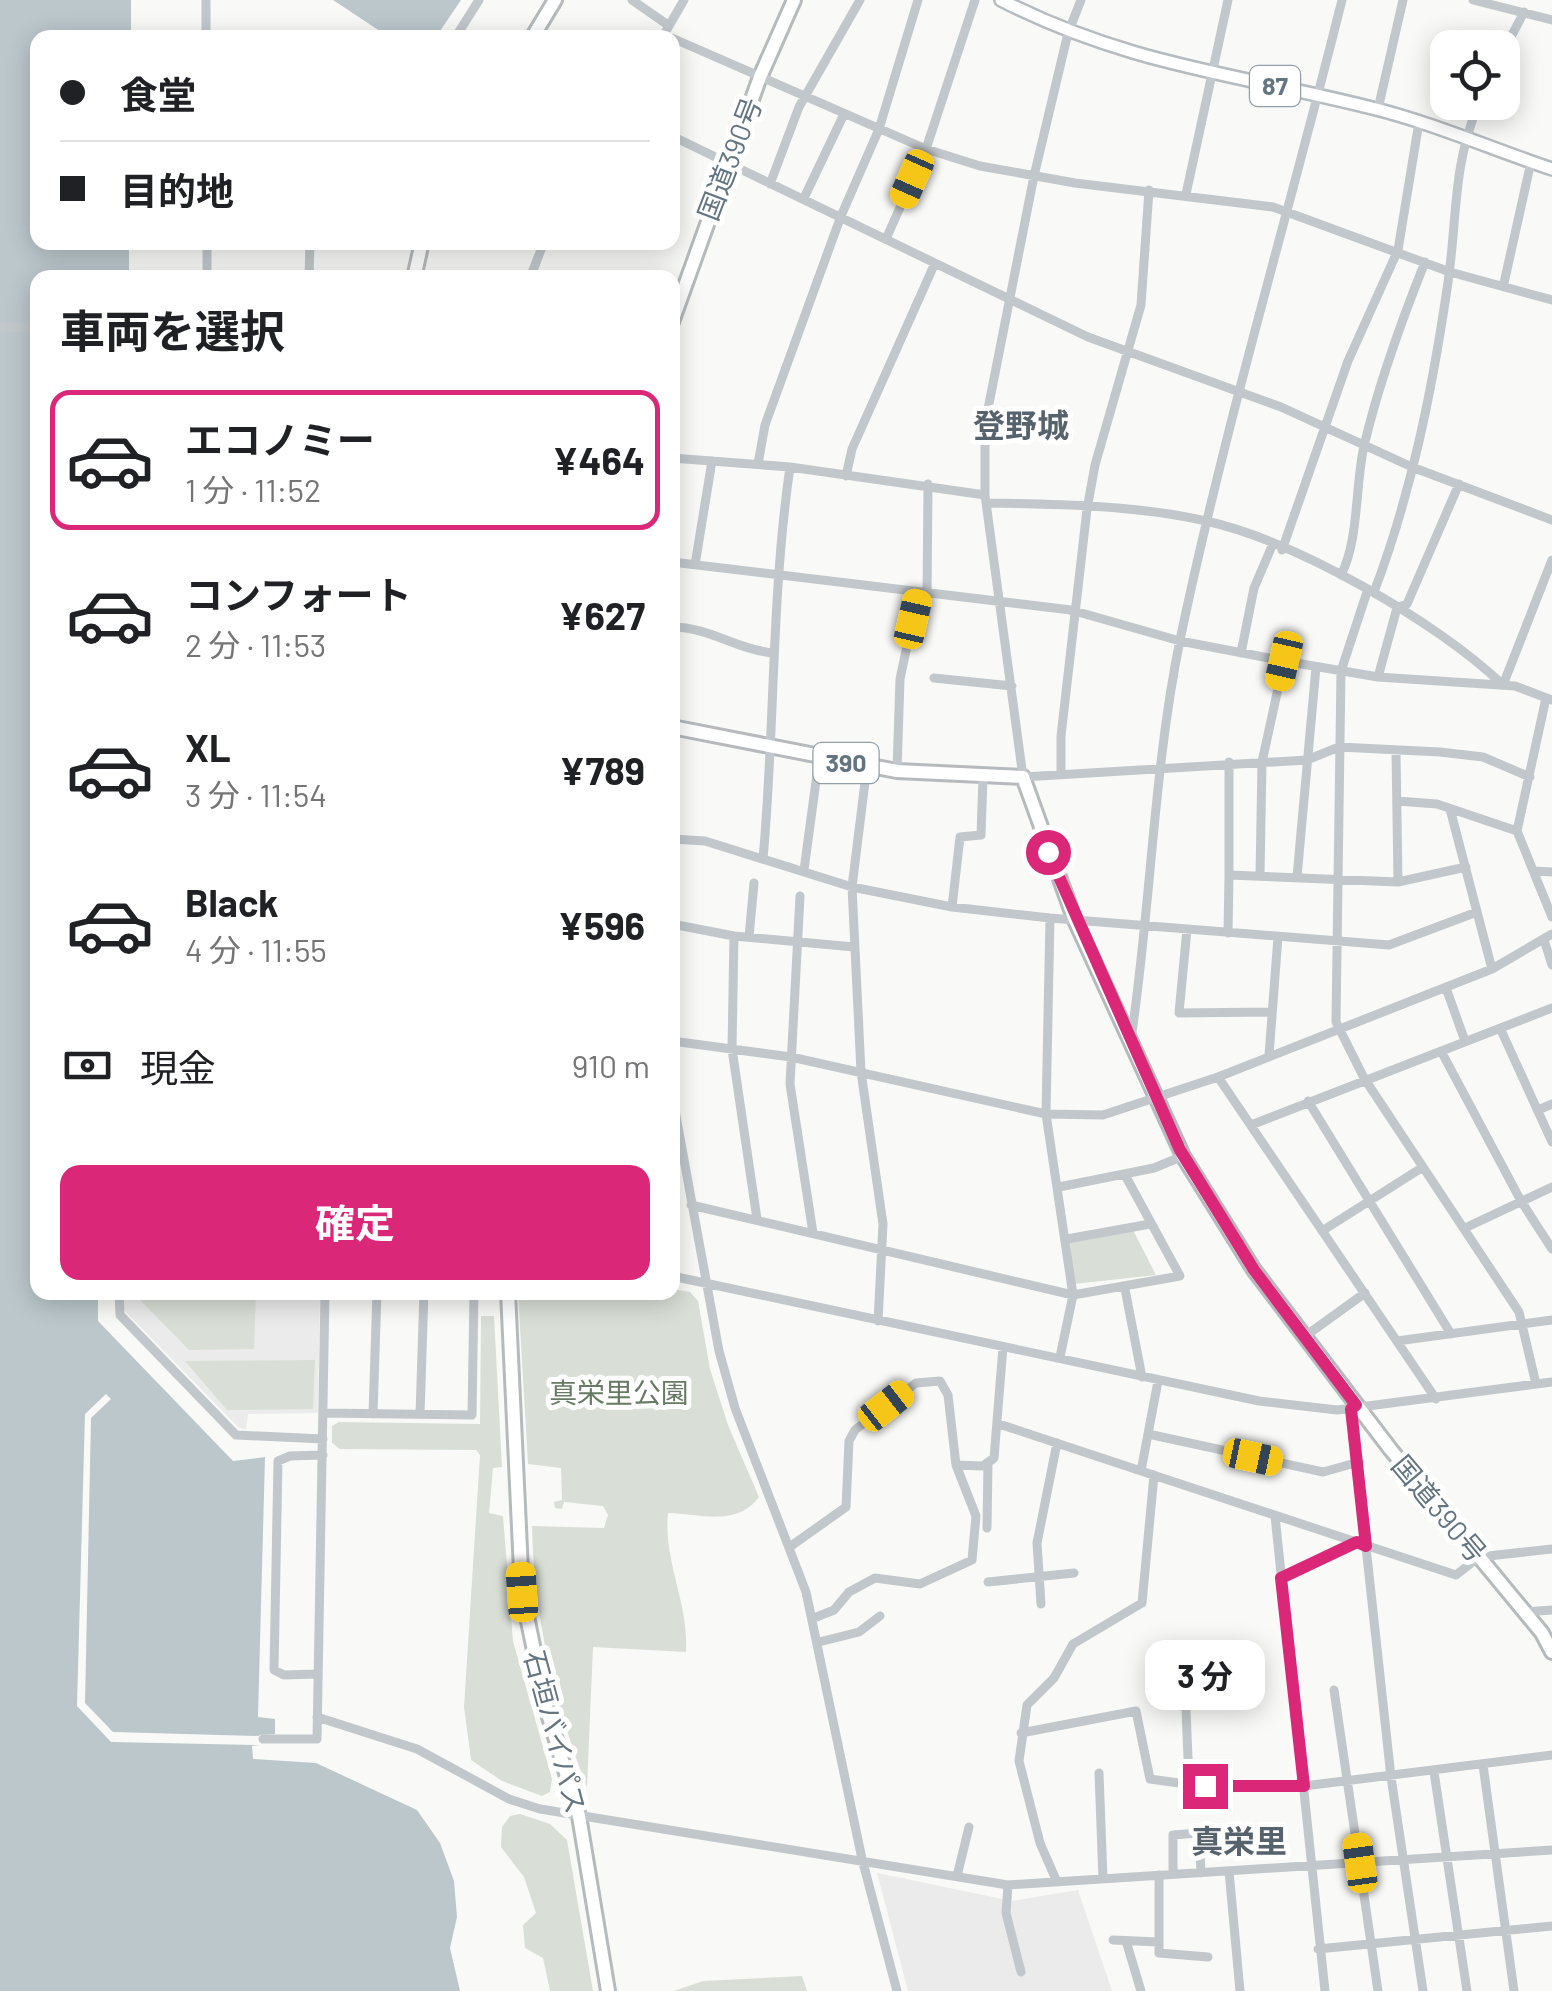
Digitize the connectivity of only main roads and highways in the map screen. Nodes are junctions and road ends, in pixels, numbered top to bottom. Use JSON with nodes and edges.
{"nodes":[{"id":1,"x":555,"y":0,"type":"edge"},
{"id":2,"x":794,"y":0,"type":"edge"},
{"id":3,"x":1001,"y":0,"type":"edge"},
{"id":4,"x":537,"y":30,"type":"edge"},
{"id":5,"x":1552,"y":168,"type":"edge"},
{"id":6,"x":680,"y":300,"type":"edge"},
{"id":7,"x":680,"y":729,"type":"edge"},
{"id":8,"x":508,"y":1300,"type":"edge"},
{"id":9,"x":1552,"y":1652,"type":"edge"},
{"id":10,"x":608,"y":1991,"type":"edge"}],
"edges":[{"from":1,"to":4,"type":"highway"},
{"from":2,"to":6,"type":"highway","name":"国道390号"},
{"from":3,"to":5,"type":"main road","number":"87"},
{"from":7,"to":9,"type":"highway","name":"国道390号","number":"390"},
{"from":8,"to":10,"type":"highway","name":"石垣バイパス"}]}
